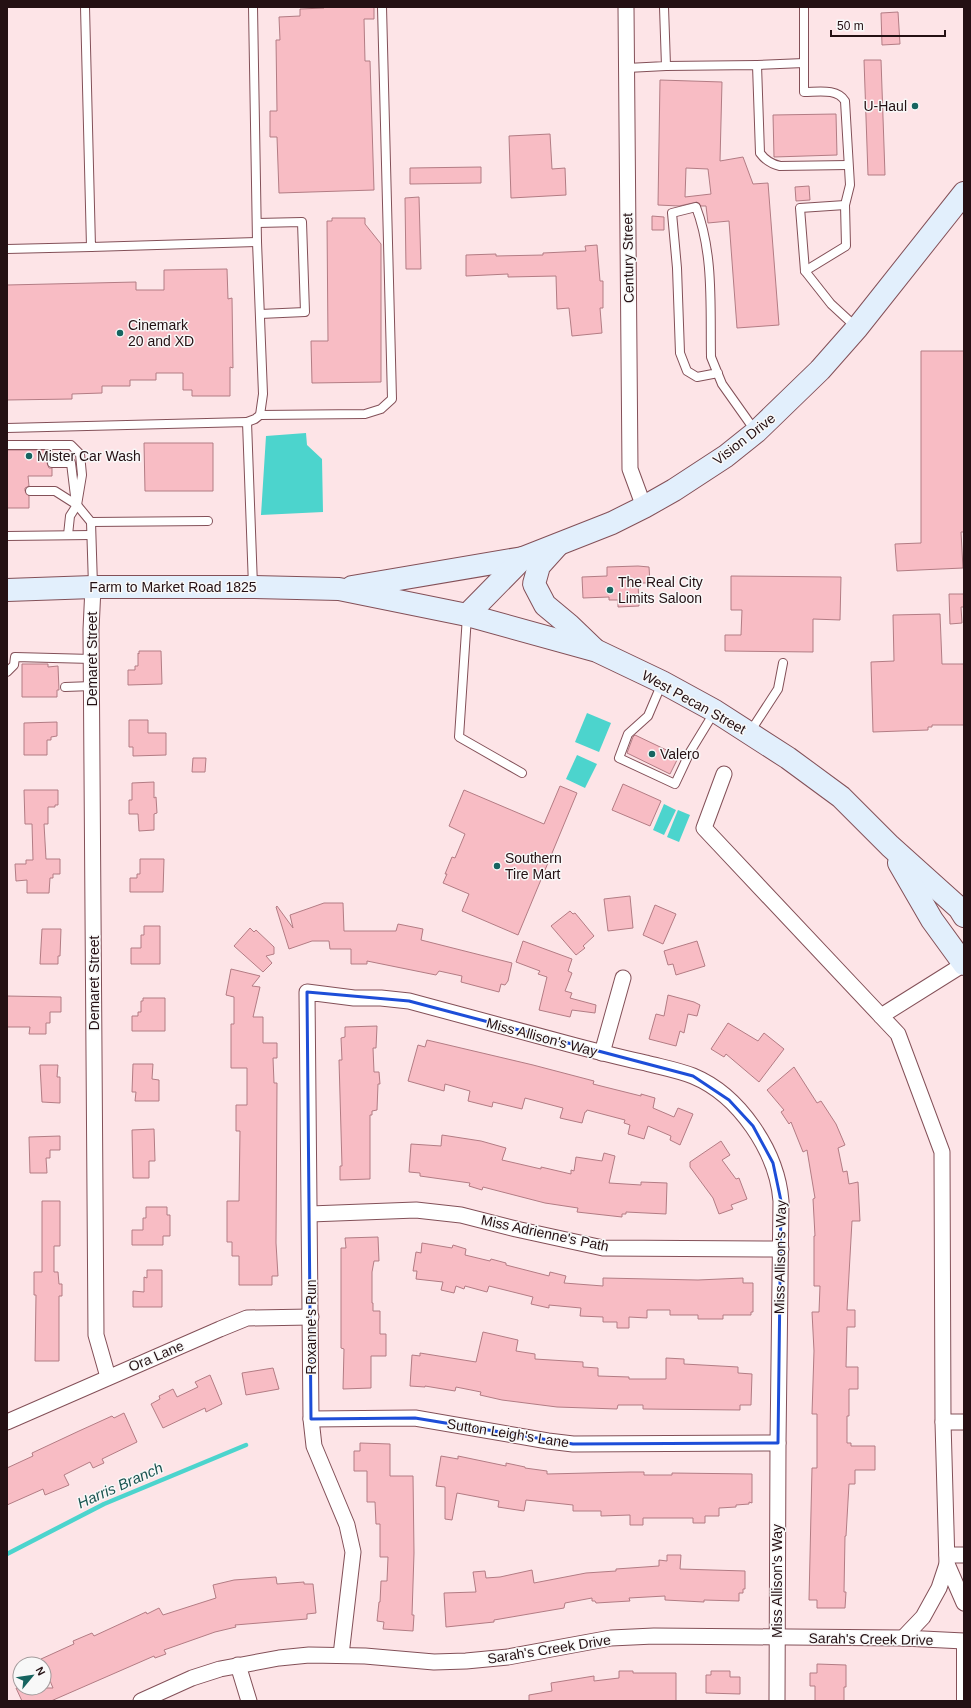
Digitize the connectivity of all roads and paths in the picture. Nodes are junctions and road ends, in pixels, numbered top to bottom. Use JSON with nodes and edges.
{"nodes":[{"id":1,"x":85,"y":7,"type":"edge"},
{"id":2,"x":253,"y":7,"type":"edge"},
{"id":3,"x":382,"y":7,"type":"edge"},
{"id":4,"x":626,"y":7,"type":"edge"},
{"id":5,"x":664,"y":7,"type":"edge"},
{"id":6,"x":804,"y":7,"type":"edge"},
{"id":7,"x":804,"y":63,"type":"junction"},
{"id":8,"x":757,"y":65,"type":"junction"},
{"id":9,"x":666,"y":66,"type":"junction"},
{"id":10,"x":626,"y":68,"type":"junction"},
{"id":11,"x":848,"y":165,"type":"junction"},
{"id":12,"x":964,"y":193,"type":"edge"},
{"id":13,"x":846,"y":206,"type":"junction"},
{"id":14,"x":257,"y":223,"type":"junction"},
{"id":15,"x":257,"y":242,"type":"junction"},
{"id":16,"x":91,"y":247,"type":"junction"},
{"id":17,"x":7,"y":249,"type":"edge"},
{"id":18,"x":805,"y":271,"type":"junction"},
{"id":19,"x":260,"y":314,"type":"junction"},
{"id":20,"x":857,"y":328,"type":"junction"},
{"id":21,"x":718,"y":373,"type":"junction"},
{"id":22,"x":260,"y":415,"type":"junction"},
{"id":23,"x":247,"y":422,"type":"junction"},
{"id":24,"x":7,"y":428,"type":"edge"},
{"id":25,"x":756,"y":432,"type":"junction"},
{"id":26,"x":7,"y":445,"type":"edge"},
{"id":27,"x":52,"y":463,"type":"dead end"},
{"id":28,"x":30,"y":491,"type":"dead end"},
{"id":29,"x":76,"y":505,"type":"junction"},
{"id":30,"x":644,"y":508,"type":"junction"},
{"id":31,"x":208,"y":521,"type":"dead end"},
{"id":32,"x":91,"y":522,"type":"junction"},
{"id":33,"x":91,"y":534,"type":"junction"},
{"id":34,"x":68,"y":535,"type":"junction"},
{"id":35,"x":7,"y":536,"type":"edge"},
{"id":36,"x":558,"y":545,"type":"junction"},
{"id":37,"x":523,"y":558,"type":"junction"},
{"id":38,"x":94,"y":587,"type":"junction"},
{"id":39,"x":253,"y":587,"type":"junction"},
{"id":40,"x":338,"y":589,"type":"junction"},
{"id":41,"x":7,"y":590,"type":"edge"},
{"id":42,"x":468,"y":615,"type":"junction"},
{"id":43,"x":597,"y":651,"type":"junction"},
{"id":44,"x":92,"y":659,"type":"junction"},
{"id":45,"x":782,"y":663,"type":"dead end"},
{"id":46,"x":7,"y":672,"type":"edge"},
{"id":47,"x":662,"y":682,"type":"junction"},
{"id":48,"x":65,"y":686,"type":"dead end"},
{"id":49,"x":92,"y":686,"type":"junction"},
{"id":50,"x":715,"y":711,"type":"junction"},
{"id":51,"x":749,"y":733,"type":"junction"},
{"id":52,"x":522,"y":773,"type":"dead end"},
{"id":53,"x":724,"y":774,"type":"dead end"},
{"id":54,"x":890,"y":846,"type":"junction"},
{"id":55,"x":964,"y":916,"type":"edge"},
{"id":56,"x":964,"y":964,"type":"edge"},
{"id":57,"x":624,"y":978,"type":"dead end"},
{"id":58,"x":307,"y":992,"type":"joint"},
{"id":59,"x":881,"y":1016,"type":"junction"},
{"id":60,"x":602,"y":1053,"type":"junction"},
{"id":61,"x":310,"y":1214,"type":"junction"},
{"id":62,"x":781,"y":1249,"type":"junction"},
{"id":63,"x":311,"y":1317,"type":"junction"},
{"id":64,"x":108,"y":1377,"type":"junction"},
{"id":65,"x":312,"y":1419,"type":"junction"},
{"id":66,"x":7,"y":1422,"type":"edge"},
{"id":67,"x":943,"y":1422,"type":"junction"},
{"id":68,"x":964,"y":1422,"type":"edge"},
{"id":69,"x":778,"y":1443,"type":"junction"},
{"id":70,"x":964,"y":1555,"type":"edge"},
{"id":71,"x":947,"y":1559,"type":"junction"},
{"id":72,"x":964,"y":1603,"type":"edge"},
{"id":73,"x":777,"y":1637,"type":"junction"},
{"id":74,"x":902,"y":1638,"type":"junction"},
{"id":75,"x":962,"y":1642,"type":"edge"},
{"id":76,"x":341,"y":1655,"type":"junction"},
{"id":77,"x":238,"y":1665,"type":"junction"},
{"id":78,"x":962,"y":1699,"type":"edge"},
{"id":79,"x":141,"y":1701,"type":"edge"},
{"id":80,"x":249,"y":1701,"type":"edge"},
{"id":81,"x":777,"y":1701,"type":"edge"}],
"edges":[{"from":1,"to":16,"type":"lane"},
{"from":2,"to":14,"type":"lane"},
{"from":3,"to":22,"type":"lane"},
{"from":4,"to":10,"type":"street","name":"Century Street"},
{"from":5,"to":9,"type":"lane"},
{"from":6,"to":7,"type":"lane"},
{"from":7,"to":8,"type":"lane"},
{"from":7,"to":11,"type":"lane"},
{"from":8,"to":9,"type":"lane"},
{"from":8,"to":11,"type":"lane"},
{"from":9,"to":10,"type":"lane"},
{"from":10,"to":30,"type":"street","name":"Century Street"},
{"from":11,"to":13,"type":"lane"},
{"from":12,"to":20,"type":"main road","name":"Vision Drive"},
{"from":13,"to":18,"type":"lane"},
{"from":13,"to":18,"type":"lane"},
{"from":14,"to":15,"type":"lane"},
{"from":14,"to":19,"type":"lane"},
{"from":15,"to":16,"type":"lane"},
{"from":15,"to":19,"type":"lane"},
{"from":16,"to":17,"type":"lane"},
{"from":18,"to":20,"type":"lane"},
{"from":19,"to":22,"type":"lane"},
{"from":20,"to":25,"type":"main road","name":"Vision Drive"},
{"from":21,"to":21,"type":"lane"},
{"from":21,"to":25,"type":"lane"},
{"from":22,"to":23,"type":"lane"},
{"from":23,"to":24,"type":"lane"},
{"from":23,"to":39,"type":"lane"},
{"from":25,"to":30,"type":"main road","name":"Vision Drive"},
{"from":26,"to":29,"type":"lane"},
{"from":27,"to":29,"type":"lane"},
{"from":28,"to":29,"type":"lane"},
{"from":29,"to":32,"type":"lane"},
{"from":29,"to":34,"type":"lane"},
{"from":30,"to":36,"type":"main road","name":"Vision Drive"},
{"from":31,"to":32,"type":"lane"},
{"from":32,"to":33,"type":"lane"},
{"from":33,"to":34,"type":"lane"},
{"from":33,"to":38,"type":"lane"},
{"from":34,"to":35,"type":"lane"},
{"from":36,"to":37,"type":"main road","name":"Vision Drive"},
{"from":36,"to":43,"type":"main road"},
{"from":37,"to":40,"type":"main road"},
{"from":37,"to":42,"type":"main road","name":"Vision Drive"},
{"from":38,"to":39,"type":"main road","name":"Farm to Market Road 1825"},
{"from":38,"to":41,"type":"main road","name":"Farm to Market Road 1825"},
{"from":38,"to":44,"type":"street","name":"Demaret Street"},
{"from":39,"to":40,"type":"main road","name":"Farm to Market Road 1825"},
{"from":40,"to":42,"type":"main road","name":"West Pecan Street"},
{"from":42,"to":43,"type":"main road","name":"West Pecan Street"},
{"from":42,"to":52,"type":"lane"},
{"from":43,"to":47,"type":"main road","name":"West Pecan Street"},
{"from":44,"to":46,"type":"lane"},
{"from":44,"to":49,"type":"street","name":"Demaret Street"},
{"from":45,"to":51,"type":"lane"},
{"from":47,"to":50,"type":"main road","name":"West Pecan Street"},
{"from":47,"to":50,"type":"lane"},
{"from":48,"to":49,"type":"lane"},
{"from":49,"to":64,"type":"street","name":"Demaret Street"},
{"from":50,"to":51,"type":"main road","name":"West Pecan Street"},
{"from":51,"to":54,"type":"main road","name":"West Pecan Street"},
{"from":53,"to":59,"type":"street"},
{"from":54,"to":55,"type":"main road","name":"West Pecan Street"},
{"from":54,"to":56,"type":"main road","name":"West Pecan Street"},
{"from":56,"to":59,"type":"street"},
{"from":57,"to":60,"type":"street"},
{"from":58,"to":60,"type":"street","name":"Miss Allison's Way"},
{"from":58,"to":61,"type":"street","name":"Roxanne's Run"},
{"from":59,"to":67,"type":"street"},
{"from":60,"to":62,"type":"street","name":"Miss Allison's Way"},
{"from":61,"to":62,"type":"street","name":"Miss Adrienne's Path"},
{"from":61,"to":63,"type":"street","name":"Roxanne's Run"},
{"from":62,"to":69,"type":"street","name":"Miss Allison's Way"},
{"from":63,"to":64,"type":"street","name":"Ora Lane"},
{"from":63,"to":65,"type":"street","name":"Roxanne's Run"},
{"from":64,"to":66,"type":"street","name":"Ora Lane"},
{"from":65,"to":69,"type":"street","name":"Sutton Leigh's Lane"},
{"from":65,"to":76,"type":"street","name":"Roxanne's Run"},
{"from":67,"to":68,"type":"street"},
{"from":67,"to":71,"type":"street"},
{"from":69,"to":73,"type":"street","name":"Miss Allison's Way"},
{"from":70,"to":71,"type":"street"},
{"from":71,"to":72,"type":"street"},
{"from":71,"to":74,"type":"street"},
{"from":73,"to":74,"type":"street","name":"Sarah's Creek Drive"},
{"from":73,"to":76,"type":"street","name":"Sarah's Creek Drive"},
{"from":73,"to":81,"type":"street","name":"Miss Allison's Way"},
{"from":74,"to":75,"type":"street","name":"Sarah's Creek Drive"},
{"from":75,"to":78,"type":"lane"},
{"from":76,"to":77,"type":"street","name":"Sarah's Creek Drive"},
{"from":77,"to":79,"type":"street","name":"Sarah's Creek Drive"},
{"from":77,"to":80,"type":"street"}]}
